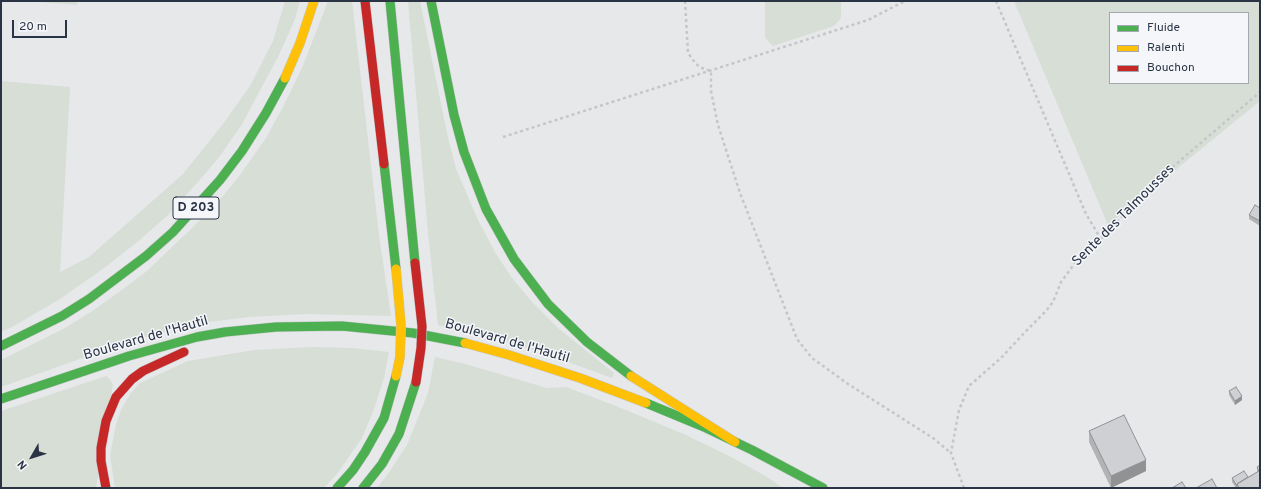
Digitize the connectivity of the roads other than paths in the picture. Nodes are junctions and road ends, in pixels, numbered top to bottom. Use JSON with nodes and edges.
{"nodes":[{"id":1,"x":314,"y":1,"type":"edge"},
{"id":2,"x":365,"y":1,"type":"edge"},
{"id":3,"x":390,"y":1,"type":"edge"},
{"id":4,"x":431,"y":1,"type":"edge"},
{"id":5,"x":249,"y":329,"type":"junction"},
{"id":6,"x":1,"y":346,"type":"edge"},
{"id":7,"x":1,"y":399,"type":"edge"},
{"id":8,"x":735,"y":442,"type":"junction"},
{"id":9,"x":764,"y":456,"type":"junction"},
{"id":10,"x":777,"y":472,"type":"dead end"},
{"id":11,"x":106,"y":488,"type":"edge"},
{"id":12,"x":337,"y":488,"type":"edge"},
{"id":13,"x":363,"y":488,"type":"edge"},
{"id":14,"x":824,"y":488,"type":"edge"}],
"edges":[{"from":1,"to":6,"type":"main road","number":"D 203"},
{"from":2,"to":12,"type":"main road","bridge":true},
{"from":3,"to":13,"type":"main road","bridge":true},
{"from":4,"to":8,"type":"main road"},
{"from":5,"to":7,"type":"main road","name":"Boulevard de l'Hautil"},
{"from":5,"to":8,"type":"main road","name":"Boulevard de l'Hautil"},
{"from":5,"to":11,"type":"main road"},
{"from":8,"to":9,"type":"main road","name":"Boulevard de l'Hautil"},
{"from":9,"to":10,"type":"main road"},
{"from":9,"to":14,"type":"main road","name":"Boulevard de l'Hautil"}]}
